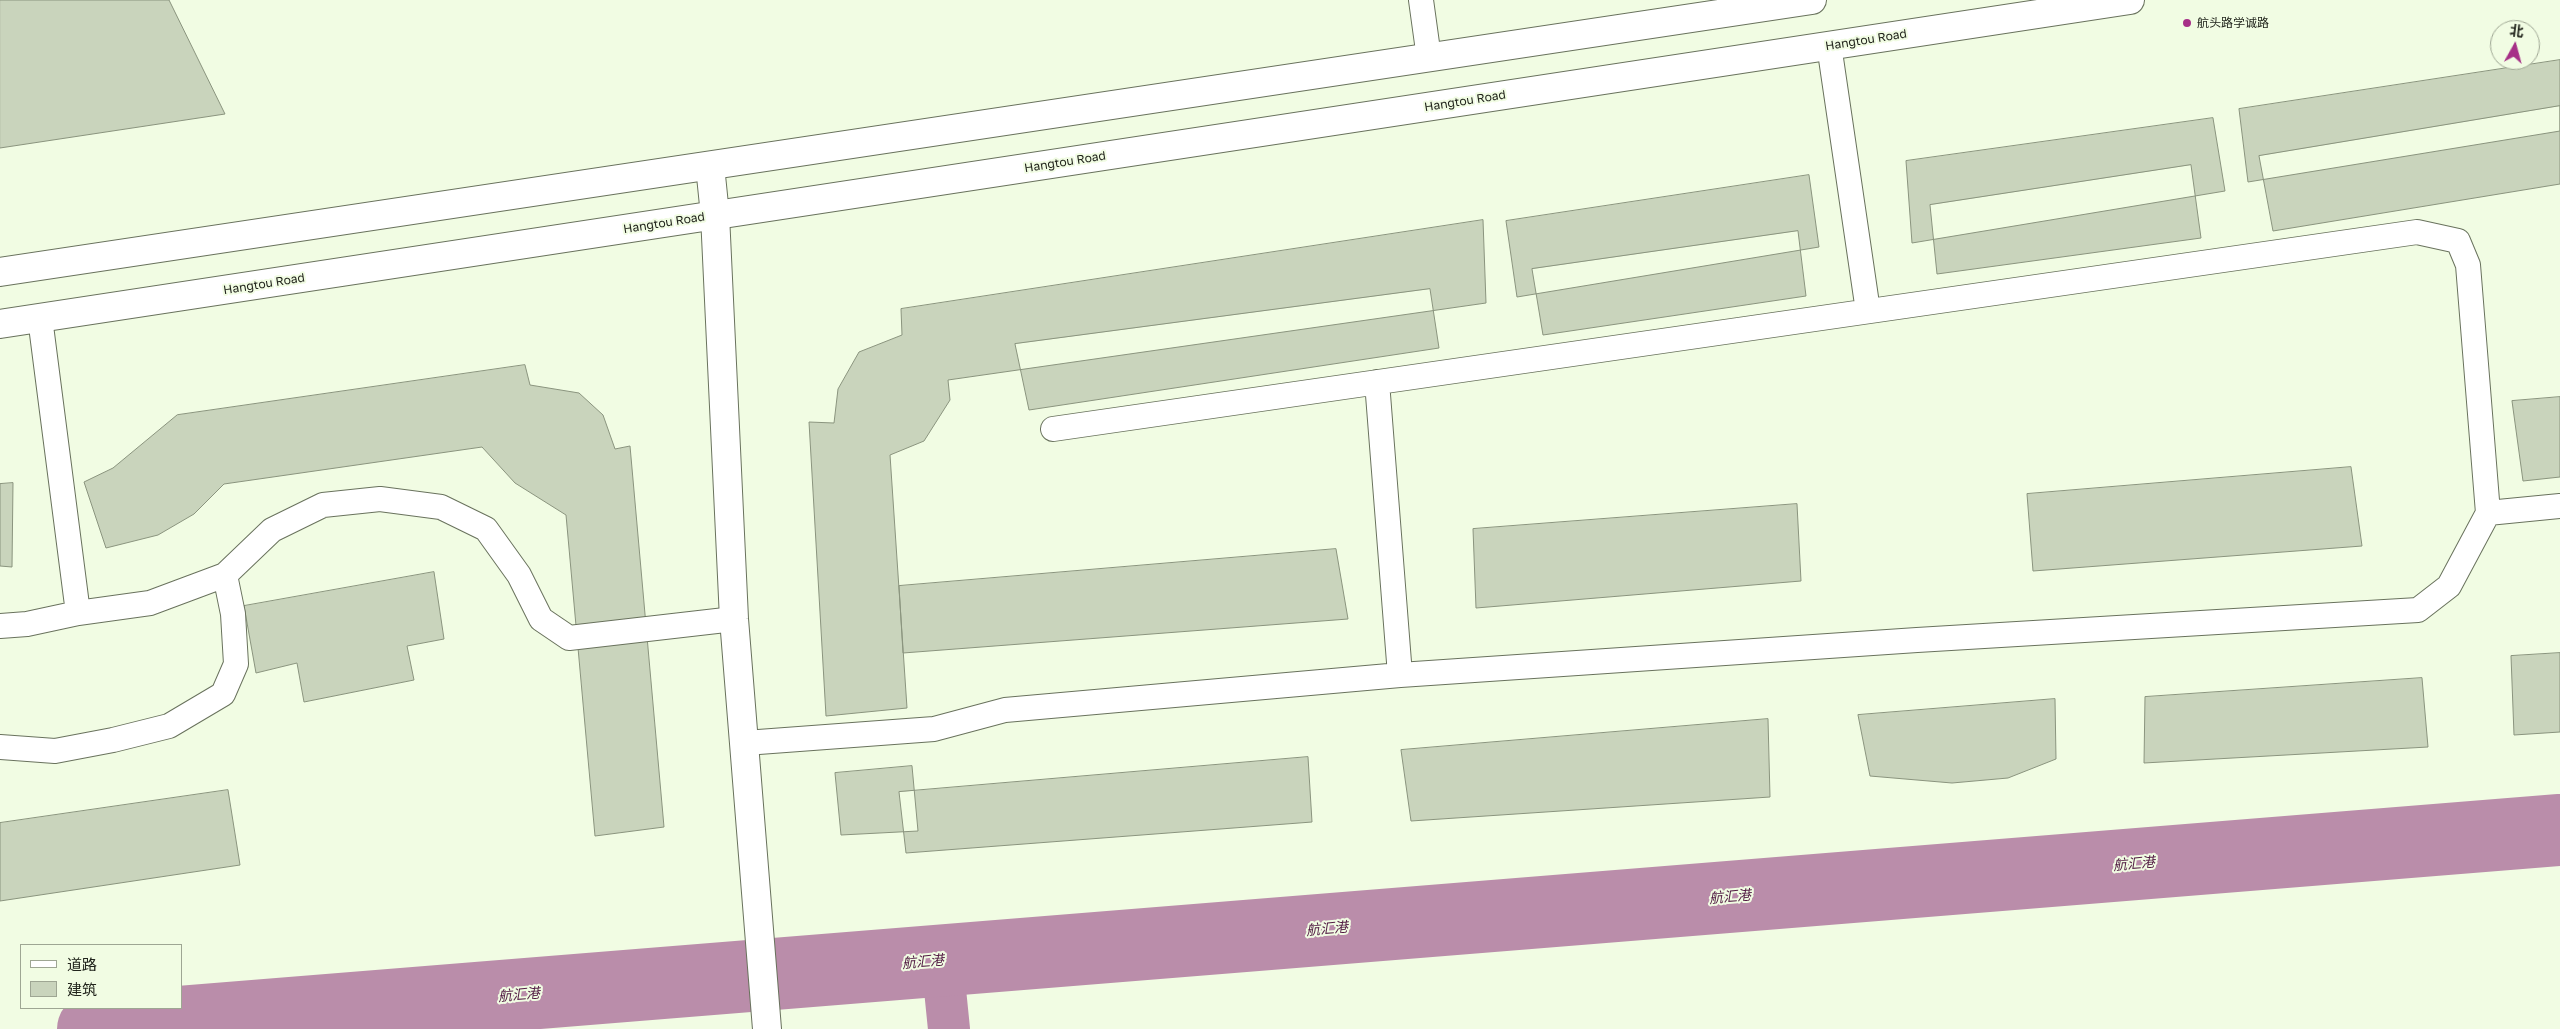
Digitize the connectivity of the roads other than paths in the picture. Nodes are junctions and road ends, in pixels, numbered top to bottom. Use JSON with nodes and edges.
{"nodes":[{"id":1,"x":1421,"y":0,"type":"edge"},
{"id":2,"x":1812,"y":0,"type":"edge"},
{"id":3,"x":2130,"y":0,"type":"edge"},
{"id":4,"x":1829,"y":45,"type":"junction"},
{"id":5,"x":1429,"y":58,"type":"junction"},
{"id":6,"x":710,"y":166,"type":"junction"},
{"id":7,"x":715,"y":215,"type":"junction"},
{"id":8,"x":0,"y":272,"type":"edge"},
{"id":9,"x":1868,"y":311,"type":"junction"},
{"id":10,"x":40,"y":318,"type":"junction"},
{"id":11,"x":0,"y":324,"type":"edge"},
{"id":12,"x":1377,"y":382,"type":"junction"},
{"id":13,"x":1053,"y":429,"type":"dead end"},
{"id":14,"x":2560,"y":506,"type":"edge"},
{"id":15,"x":2488,"y":513,"type":"junction"},
{"id":16,"x":225,"y":574,"type":"junction"},
{"id":17,"x":78,"y":613,"type":"junction"},
{"id":18,"x":734,"y":619,"type":"junction"},
{"id":19,"x":0,"y":626,"type":"edge"},
{"id":20,"x":1400,"y":675,"type":"junction"},
{"id":21,"x":745,"y":743,"type":"junction"},
{"id":22,"x":0,"y":747,"type":"edge"},
{"id":23,"x":767,"y":1029,"type":"edge"}],
"edges":[{"from":1,"to":5,"type":"lane"},
{"from":2,"to":5,"type":"main road"},
{"from":3,"to":4,"type":"main road","name":"Hangtou Road"},
{"from":4,"to":7,"type":"main road","name":"Hangtou Road"},
{"from":4,"to":9,"type":"lane"},
{"from":5,"to":6,"type":"main road"},
{"from":6,"to":7,"type":"main road"},
{"from":6,"to":8,"type":"main road"},
{"from":7,"to":10,"type":"main road","name":"Hangtou Road"},
{"from":7,"to":18,"type":"main road"},
{"from":9,"to":12,"type":"lane"},
{"from":9,"to":15,"type":"lane"},
{"from":10,"to":11,"type":"main road","name":"Hangtou Road"},
{"from":10,"to":17,"type":"lane"},
{"from":12,"to":13,"type":"lane"},
{"from":12,"to":20,"type":"lane"},
{"from":14,"to":15,"type":"lane"},
{"from":15,"to":20,"type":"lane"},
{"from":16,"to":17,"type":"lane"},
{"from":16,"to":18,"type":"lane"},
{"from":16,"to":22,"type":"lane"},
{"from":17,"to":19,"type":"lane"},
{"from":18,"to":21,"type":"main road"},
{"from":20,"to":21,"type":"lane"},
{"from":21,"to":23,"type":"main road"}]}
